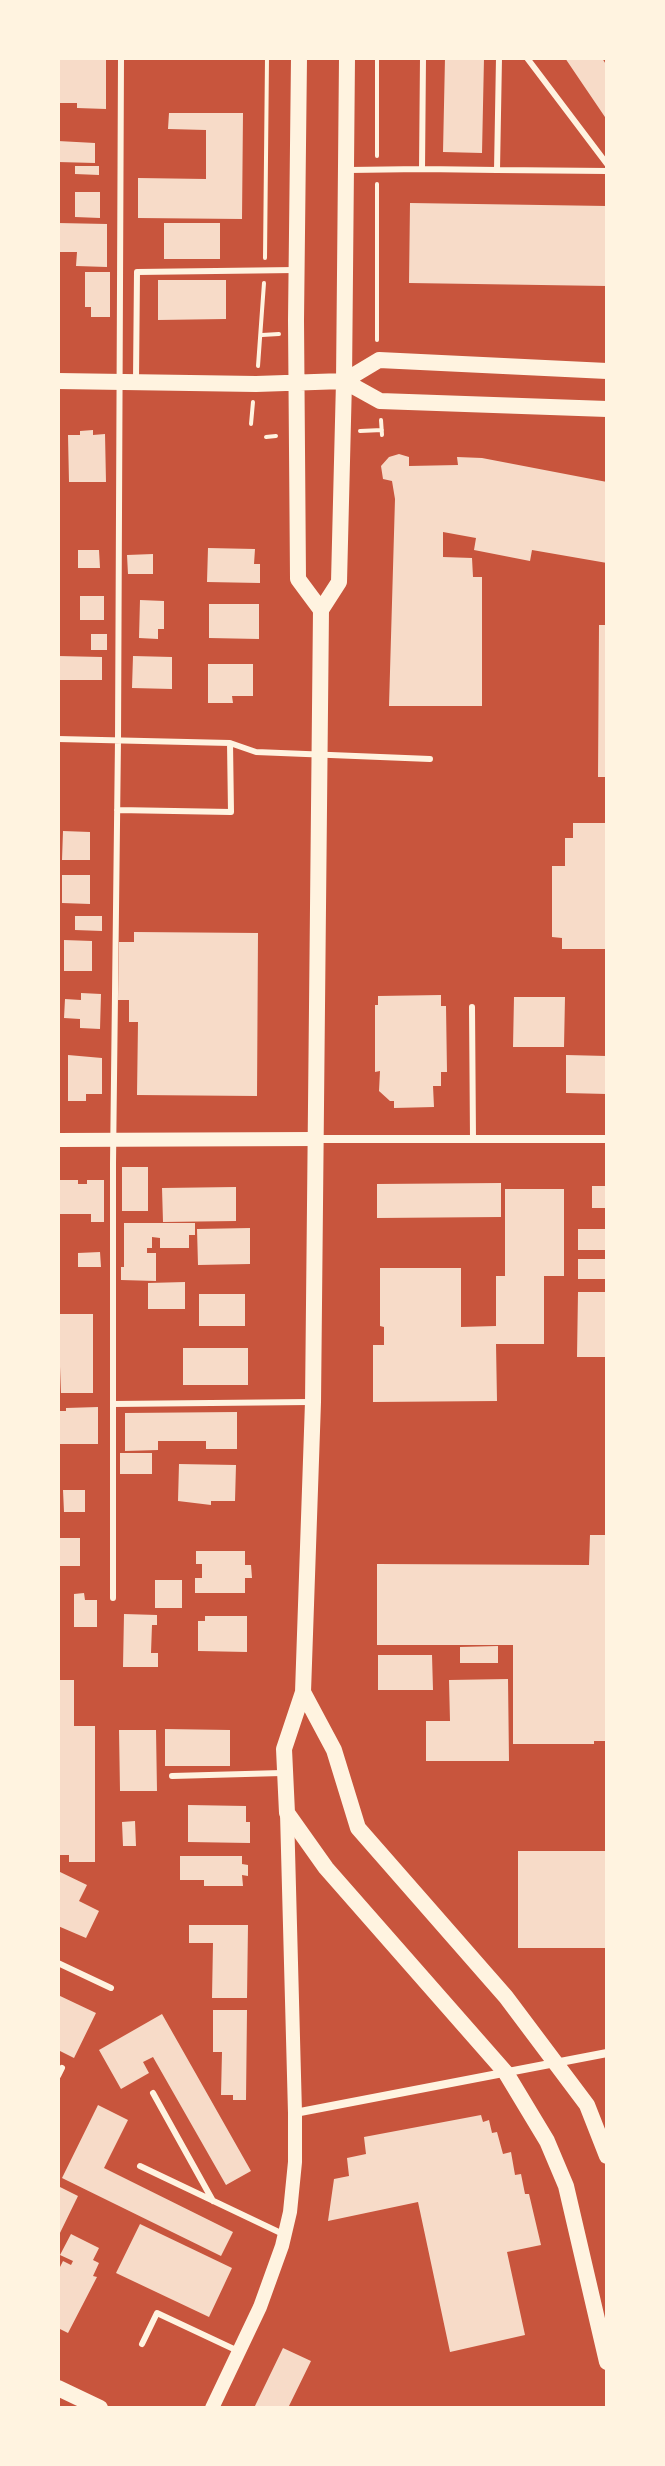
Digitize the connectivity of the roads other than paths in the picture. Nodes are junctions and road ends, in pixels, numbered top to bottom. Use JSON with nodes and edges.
{"nodes":[{"id":1,"x":121,"y":58,"type":"edge"},
{"id":2,"x":299,"y":58,"type":"edge"},
{"id":3,"x":347,"y":58,"type":"edge"},
{"id":4,"x":423,"y":58,"type":"edge"},
{"id":5,"x":499,"y":58,"type":"edge"},
{"id":6,"x":527,"y":58,"type":"edge"},
{"id":7,"x":607,"y":164,"type":"edge"},
{"id":8,"x":422,"y":169,"type":"junction"},
{"id":9,"x":345,"y":170,"type":"junction"},
{"id":10,"x":497,"y":170,"type":"junction"},
{"id":11,"x":607,"y":171,"type":"edge"},
{"id":12,"x":298,"y":270,"type":"junction"},
{"id":13,"x":607,"y":371,"type":"edge"},
{"id":14,"x":58,"y":381,"type":"edge"},
{"id":15,"x":119,"y":381,"type":"junction"},
{"id":16,"x":136,"y":381,"type":"junction"},
{"id":17,"x":298,"y":381,"type":"junction"},
{"id":18,"x":344,"y":381,"type":"junction"},
{"id":19,"x":607,"y":409,"type":"edge"},
{"id":20,"x":321,"y":610,"type":"junction"},
{"id":21,"x":58,"y":739,"type":"edge"},
{"id":22,"x":118,"y":740,"type":"junction"},
{"id":23,"x":230,"y":743,"type":"junction"},
{"id":24,"x":318,"y":755,"type":"junction"},
{"id":25,"x":430,"y":759,"type":"dead end"},
{"id":26,"x":117,"y":810,"type":"junction"},
{"id":27,"x":472,"y":1007,"type":"dead end"},
{"id":28,"x":316,"y":1139,"type":"junction"},
{"id":29,"x":473,"y":1139,"type":"junction"},
{"id":30,"x":607,"y":1139,"type":"edge"},
{"id":31,"x":58,"y":1140,"type":"edge"},
{"id":32,"x":113,"y":1141,"type":"junction"},
{"id":33,"x":313,"y":1402,"type":"junction"},
{"id":34,"x":113,"y":1404,"type":"junction"},
{"id":35,"x":113,"y":1598,"type":"dead end"},
{"id":36,"x":303,"y":1692,"type":"junction"},
{"id":37,"x":285,"y":1773,"type":"junction"},
{"id":38,"x":172,"y":1776,"type":"dead end"},
{"id":39,"x":287,"y":1813,"type":"junction"},
{"id":40,"x":58,"y":1963,"type":"edge"},
{"id":41,"x":111,"y":1988,"type":"dead end"},
{"id":42,"x":607,"y":2053,"type":"edge"},
{"id":43,"x":556,"y":2064,"type":"junction"},
{"id":44,"x":62,"y":2068,"type":"dead end"},
{"id":45,"x":506,"y":2073,"type":"junction"},
{"id":46,"x":58,"y":2076,"type":"edge"},
{"id":47,"x":153,"y":2093,"type":"dead end"},
{"id":48,"x":295,"y":2113,"type":"junction"},
{"id":49,"x":607,"y":2156,"type":"edge"},
{"id":50,"x":140,"y":2166,"type":"dead end"},
{"id":51,"x":213,"y":2201,"type":"junction"},
{"id":52,"x":285,"y":2235,"type":"junction"},
{"id":53,"x":603,"y":2330,"type":"edge"},
{"id":54,"x":142,"y":2344,"type":"dead end"},
{"id":55,"x":239,"y":2352,"type":"junction"},
{"id":56,"x":607,"y":2362,"type":"edge"},
{"id":57,"x":58,"y":2388,"type":"edge"},
{"id":58,"x":100,"y":2408,"type":"edge"},
{"id":59,"x":212,"y":2408,"type":"edge"}],
"edges":[{"from":1,"to":15,"type":"lane"},
{"from":2,"to":12,"type":"main road"},
{"from":3,"to":9,"type":"main road"},
{"from":4,"to":8,"type":"lane"},
{"from":5,"to":10,"type":"lane"},
{"from":6,"to":7,"type":"lane"},
{"from":8,"to":9,"type":"lane"},
{"from":8,"to":10,"type":"lane"},
{"from":9,"to":18,"type":"main road"},
{"from":10,"to":11,"type":"lane"},
{"from":12,"to":16,"type":"lane"},
{"from":12,"to":17,"type":"main road"},
{"from":13,"to":18,"type":"main road"},
{"from":14,"to":15,"type":"main road"},
{"from":15,"to":16,"type":"main road"},
{"from":15,"to":22,"type":"lane"},
{"from":16,"to":17,"type":"main road"},
{"from":17,"to":18,"type":"main road"},
{"from":17,"to":20,"type":"main road"},
{"from":18,"to":19,"type":"main road"},
{"from":18,"to":20,"type":"main road"},
{"from":20,"to":24,"type":"main road"},
{"from":21,"to":22,"type":"lane"},
{"from":22,"to":23,"type":"lane"},
{"from":22,"to":26,"type":"lane"},
{"from":23,"to":24,"type":"lane"},
{"from":23,"to":26,"type":"lane"},
{"from":24,"to":25,"type":"lane"},
{"from":24,"to":28,"type":"main road"},
{"from":26,"to":32,"type":"lane"},
{"from":27,"to":29,"type":"lane"},
{"from":28,"to":29,"type":"street"},
{"from":28,"to":32,"type":"street"},
{"from":28,"to":33,"type":"main road"},
{"from":29,"to":30,"type":"street"},
{"from":31,"to":32,"type":"street"},
{"from":32,"to":34,"type":"lane"},
{"from":33,"to":34,"type":"lane"},
{"from":33,"to":36,"type":"main road"},
{"from":34,"to":35,"type":"lane"},
{"from":36,"to":37,"type":"main road"},
{"from":36,"to":43,"type":"main road"},
{"from":37,"to":38,"type":"lane"},
{"from":37,"to":39,"type":"main road"},
{"from":39,"to":45,"type":"main road"},
{"from":39,"to":48,"type":"street"},
{"from":40,"to":41,"type":"lane"},
{"from":42,"to":43,"type":"street"},
{"from":43,"to":45,"type":"street"},
{"from":43,"to":49,"type":"main road"},
{"from":44,"to":46,"type":"lane"},
{"from":45,"to":48,"type":"street"},
{"from":45,"to":53,"type":"main road"},
{"from":47,"to":51,"type":"lane"},
{"from":48,"to":52,"type":"street"},
{"from":50,"to":51,"type":"lane"},
{"from":51,"to":52,"type":"lane"},
{"from":52,"to":55,"type":"street"},
{"from":53,"to":56,"type":"main road"},
{"from":54,"to":55,"type":"lane"},
{"from":55,"to":59,"type":"street"},
{"from":57,"to":58,"type":"main road"}]}
